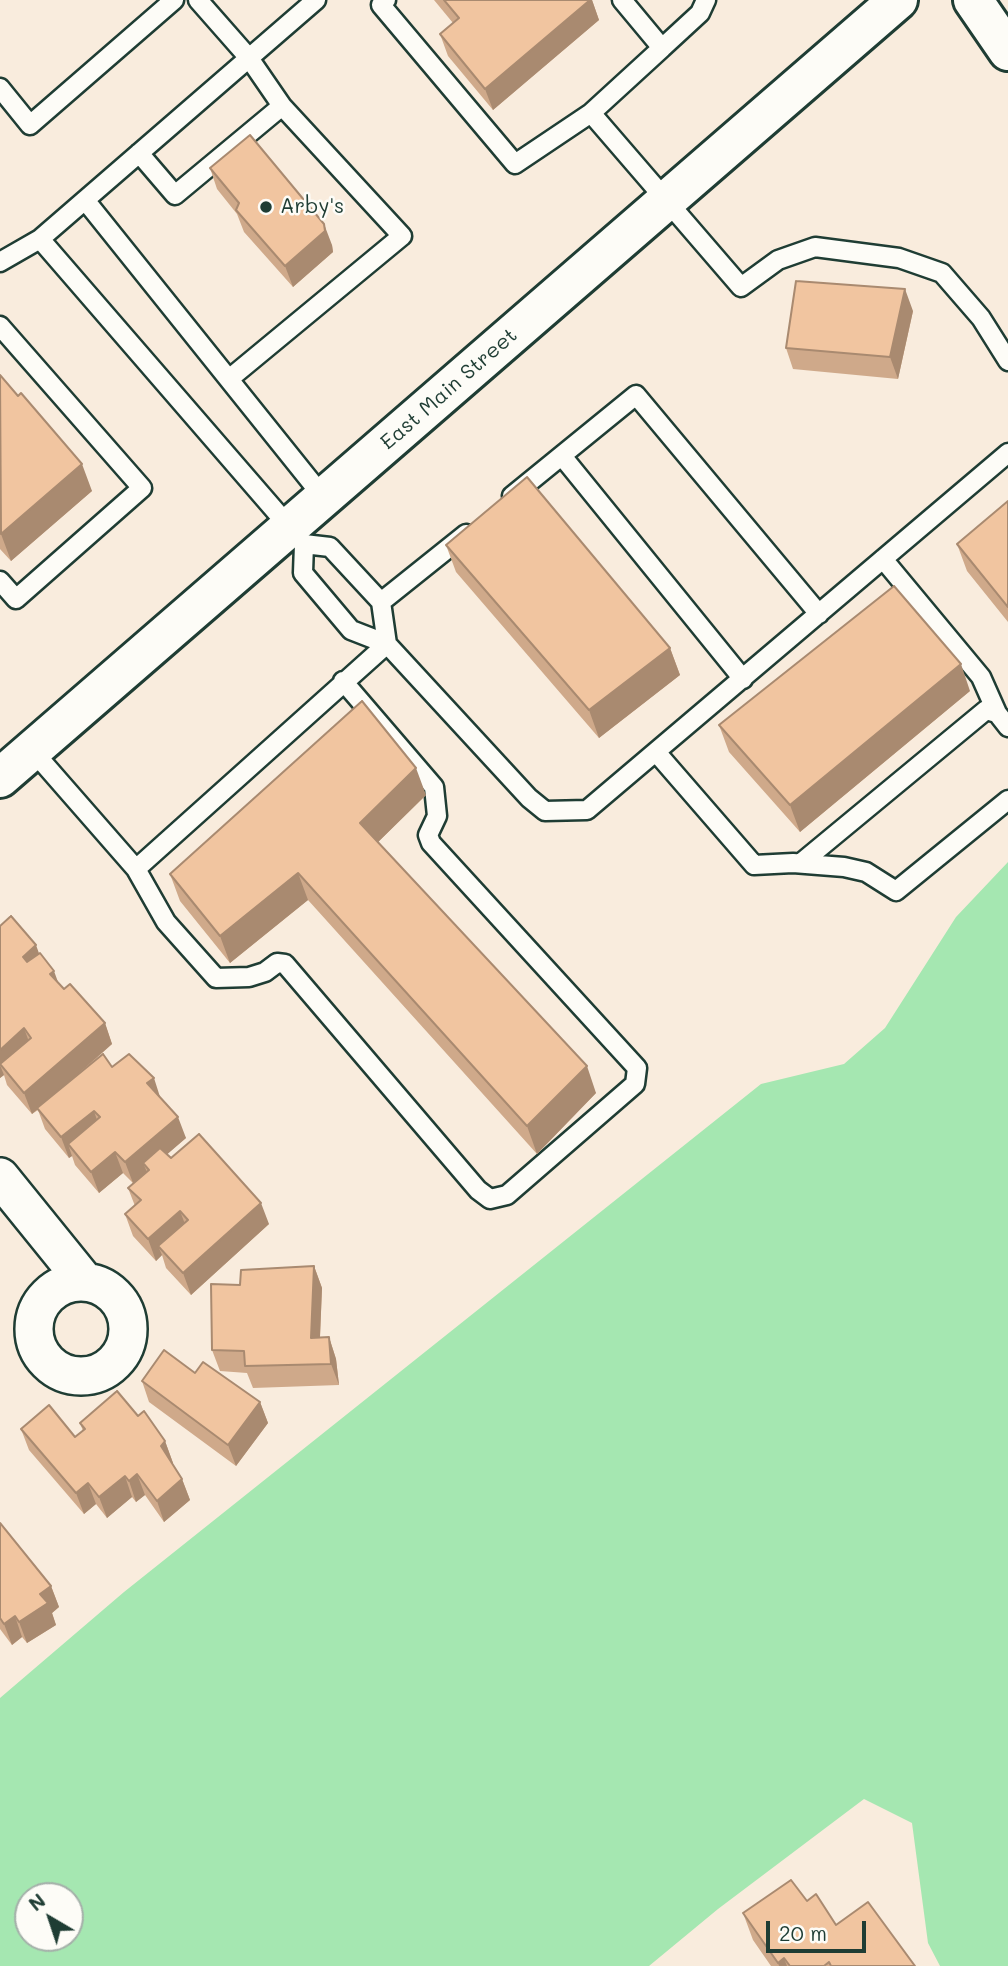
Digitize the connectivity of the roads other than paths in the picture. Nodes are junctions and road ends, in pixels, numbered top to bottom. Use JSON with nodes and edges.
{"nodes":[{"id":1,"x":174,"y":0,"type":"edge"},
{"id":2,"x":198,"y":0,"type":"edge"},
{"id":3,"x":316,"y":0,"type":"edge"},
{"id":4,"x":386,"y":0,"type":"edge"},
{"id":5,"x":622,"y":0,"type":"edge"},
{"id":6,"x":706,"y":0,"type":"edge"},
{"id":7,"x":898,"y":0,"type":"edge"},
{"id":8,"x":973,"y":0,"type":"edge"},
{"id":9,"x":662,"y":48,"type":"junction"},
{"id":10,"x":1008,"y":51,"type":"edge"},
{"id":11,"x":249,"y":58,"type":"junction"},
{"id":12,"x":0,"y":89,"type":"edge"},
{"id":13,"x":282,"y":106,"type":"junction"},
{"id":14,"x":591,"y":113,"type":"junction"},
{"id":15,"x":139,"y":153,"type":"junction"},
{"id":16,"x":85,"y":200,"type":"junction"},
{"id":17,"x":667,"y":201,"type":"junction"},
{"id":18,"x":40,"y":239,"type":"junction"},
{"id":19,"x":0,"y":262,"type":"edge"},
{"id":20,"x":0,"y":326,"type":"edge"},
{"id":21,"x":1008,"y":361,"type":"edge"},
{"id":22,"x":229,"y":379,"type":"junction"},
{"id":23,"x":1008,"y":453,"type":"edge"},
{"id":24,"x":562,"y":456,"type":"junction"},
{"id":25,"x":324,"y":498,"type":"junction"},
{"id":26,"x":498,"y":508,"type":"edge"},
{"id":27,"x":477,"y":525,"type":"edge"},
{"id":28,"x":298,"y":536,"type":"junction"},
{"id":29,"x":883,"y":559,"type":"junction"},
{"id":30,"x":0,"y":581,"type":"edge"},
{"id":31,"x":381,"y":602,"type":"junction"},
{"id":32,"x":819,"y":614,"type":"junction"},
{"id":33,"x":387,"y":643,"type":"junction"},
{"id":34,"x":743,"y":679,"type":"junction"},
{"id":35,"x":343,"y":681,"type":"junction"},
{"id":36,"x":1002,"y":720,"type":"edge"},
{"id":37,"x":32,"y":750,"type":"junction"},
{"id":38,"x":656,"y":752,"type":"junction"},
{"id":39,"x":0,"y":778,"type":"edge"},
{"id":40,"x":1008,"y":800,"type":"edge"},
{"id":41,"x":801,"y":863,"type":"junction"},
{"id":42,"x":136,"y":869,"type":"junction"},
{"id":43,"x":0,"y":1177,"type":"edge"},
{"id":44,"x":85,"y":1282,"type":"dead end"}],
"edges":[{"from":1,"to":12,"type":"lane"},
{"from":2,"to":11,"type":"lane"},
{"from":3,"to":11,"type":"lane"},
{"from":4,"to":14,"type":"lane"},
{"from":5,"to":9,"type":"lane"},
{"from":6,"to":9,"type":"lane"},
{"from":7,"to":17,"type":"main road","name":"East Main Street"},
{"from":8,"to":10,"type":"main road"},
{"from":9,"to":14,"type":"lane"},
{"from":11,"to":13,"type":"lane"},
{"from":11,"to":15,"type":"lane"},
{"from":13,"to":15,"type":"lane"},
{"from":13,"to":22,"type":"lane"},
{"from":14,"to":17,"type":"lane"},
{"from":15,"to":16,"type":"lane"},
{"from":16,"to":18,"type":"lane"},
{"from":16,"to":22,"type":"lane"},
{"from":17,"to":21,"type":"lane"},
{"from":17,"to":25,"type":"main road","name":"East Main Street"},
{"from":18,"to":19,"type":"lane"},
{"from":18,"to":28,"type":"lane"},
{"from":20,"to":30,"type":"lane"},
{"from":22,"to":25,"type":"lane"},
{"from":23,"to":29,"type":"lane"},
{"from":24,"to":26,"type":"lane"},
{"from":24,"to":32,"type":"lane"},
{"from":24,"to":34,"type":"lane"},
{"from":25,"to":28,"type":"main road","name":"East Main Street"},
{"from":27,"to":31,"type":"lane"},
{"from":28,"to":31,"type":"lane"},
{"from":28,"to":33,"type":"lane"},
{"from":28,"to":37,"type":"main road","name":"East Main Street"},
{"from":29,"to":32,"type":"lane"},
{"from":29,"to":36,"type":"lane"},
{"from":31,"to":33,"type":"lane"},
{"from":32,"to":34,"type":"lane"},
{"from":33,"to":35,"type":"lane"},
{"from":33,"to":38,"type":"lane"},
{"from":34,"to":38,"type":"lane"},
{"from":35,"to":42,"type":"lane"},
{"from":35,"to":42,"type":"lane"},
{"from":36,"to":41,"type":"lane"},
{"from":37,"to":39,"type":"main road","name":"East Main Street"},
{"from":37,"to":42,"type":"lane"},
{"from":38,"to":41,"type":"lane"},
{"from":40,"to":41,"type":"lane"},
{"from":43,"to":44,"type":"street"}]}
